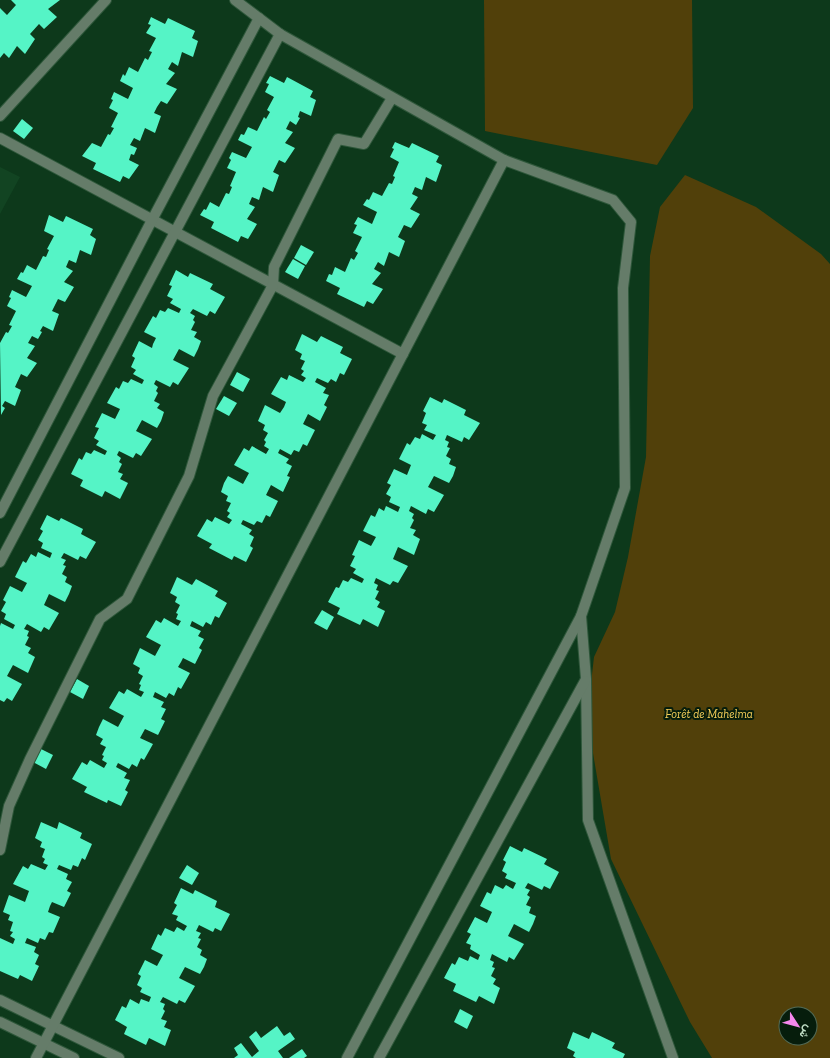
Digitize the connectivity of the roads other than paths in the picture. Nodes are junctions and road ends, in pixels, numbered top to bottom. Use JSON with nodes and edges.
{"nodes":[{"id":1,"x":106,"y":0,"type":"edge"},
{"id":2,"x":235,"y":0,"type":"edge"},
{"id":3,"x":259,"y":18,"type":"junction"},
{"id":4,"x":280,"y":34,"type":"junction"},
{"id":5,"x":392,"y":98,"type":"junction"},
{"id":6,"x":0,"y":116,"type":"edge"},
{"id":7,"x":0,"y":138,"type":"edge"},
{"id":8,"x":504,"y":160,"type":"junction"},
{"id":9,"x":152,"y":220,"type":"junction"},
{"id":10,"x":174,"y":232,"type":"junction"},
{"id":11,"x":273,"y":285,"type":"junction"},
{"id":12,"x":403,"y":354,"type":"junction"},
{"id":13,"x":0,"y":513,"type":"edge"},
{"id":14,"x":0,"y":562,"type":"edge"},
{"id":15,"x":581,"y":616,"type":"junction"},
{"id":16,"x":586,"y":679,"type":"junction"},
{"id":17,"x":0,"y":850,"type":"edge"},
{"id":18,"x":0,"y":1000,"type":"edge"},
{"id":19,"x":0,"y":1022,"type":"edge"},
{"id":20,"x":53,"y":1026,"type":"junction"},
{"id":21,"x":44,"y":1043,"type":"junction"},
{"id":22,"x":671,"y":1057,"type":"edge"},
{"id":23,"x":36,"y":1058,"type":"edge"},
{"id":24,"x":74,"y":1058,"type":"edge"},
{"id":25,"x":120,"y":1058,"type":"edge"},
{"id":26,"x":347,"y":1058,"type":"edge"},
{"id":27,"x":379,"y":1058,"type":"edge"}],
"edges":[{"from":1,"to":6,"type":"street"},
{"from":2,"to":3,"type":"street"},
{"from":3,"to":4,"type":"street"},
{"from":3,"to":9,"type":"street"},
{"from":4,"to":5,"type":"street"},
{"from":4,"to":10,"type":"street"},
{"from":5,"to":8,"type":"street"},
{"from":5,"to":11,"type":"street"},
{"from":7,"to":9,"type":"street"},
{"from":8,"to":12,"type":"street"},
{"from":8,"to":15,"type":"street"},
{"from":9,"to":10,"type":"street"},
{"from":9,"to":13,"type":"street"},
{"from":10,"to":11,"type":"street"},
{"from":10,"to":14,"type":"street"},
{"from":11,"to":12,"type":"street"},
{"from":11,"to":17,"type":"street"},
{"from":12,"to":20,"type":"street"},
{"from":15,"to":16,"type":"street"},
{"from":15,"to":26,"type":"street"},
{"from":16,"to":22,"type":"street"},
{"from":16,"to":27,"type":"street"},
{"from":18,"to":20,"type":"street"},
{"from":19,"to":21,"type":"street"},
{"from":20,"to":21,"type":"street"},
{"from":20,"to":25,"type":"street"},
{"from":21,"to":23,"type":"street"},
{"from":21,"to":24,"type":"street"}]}
